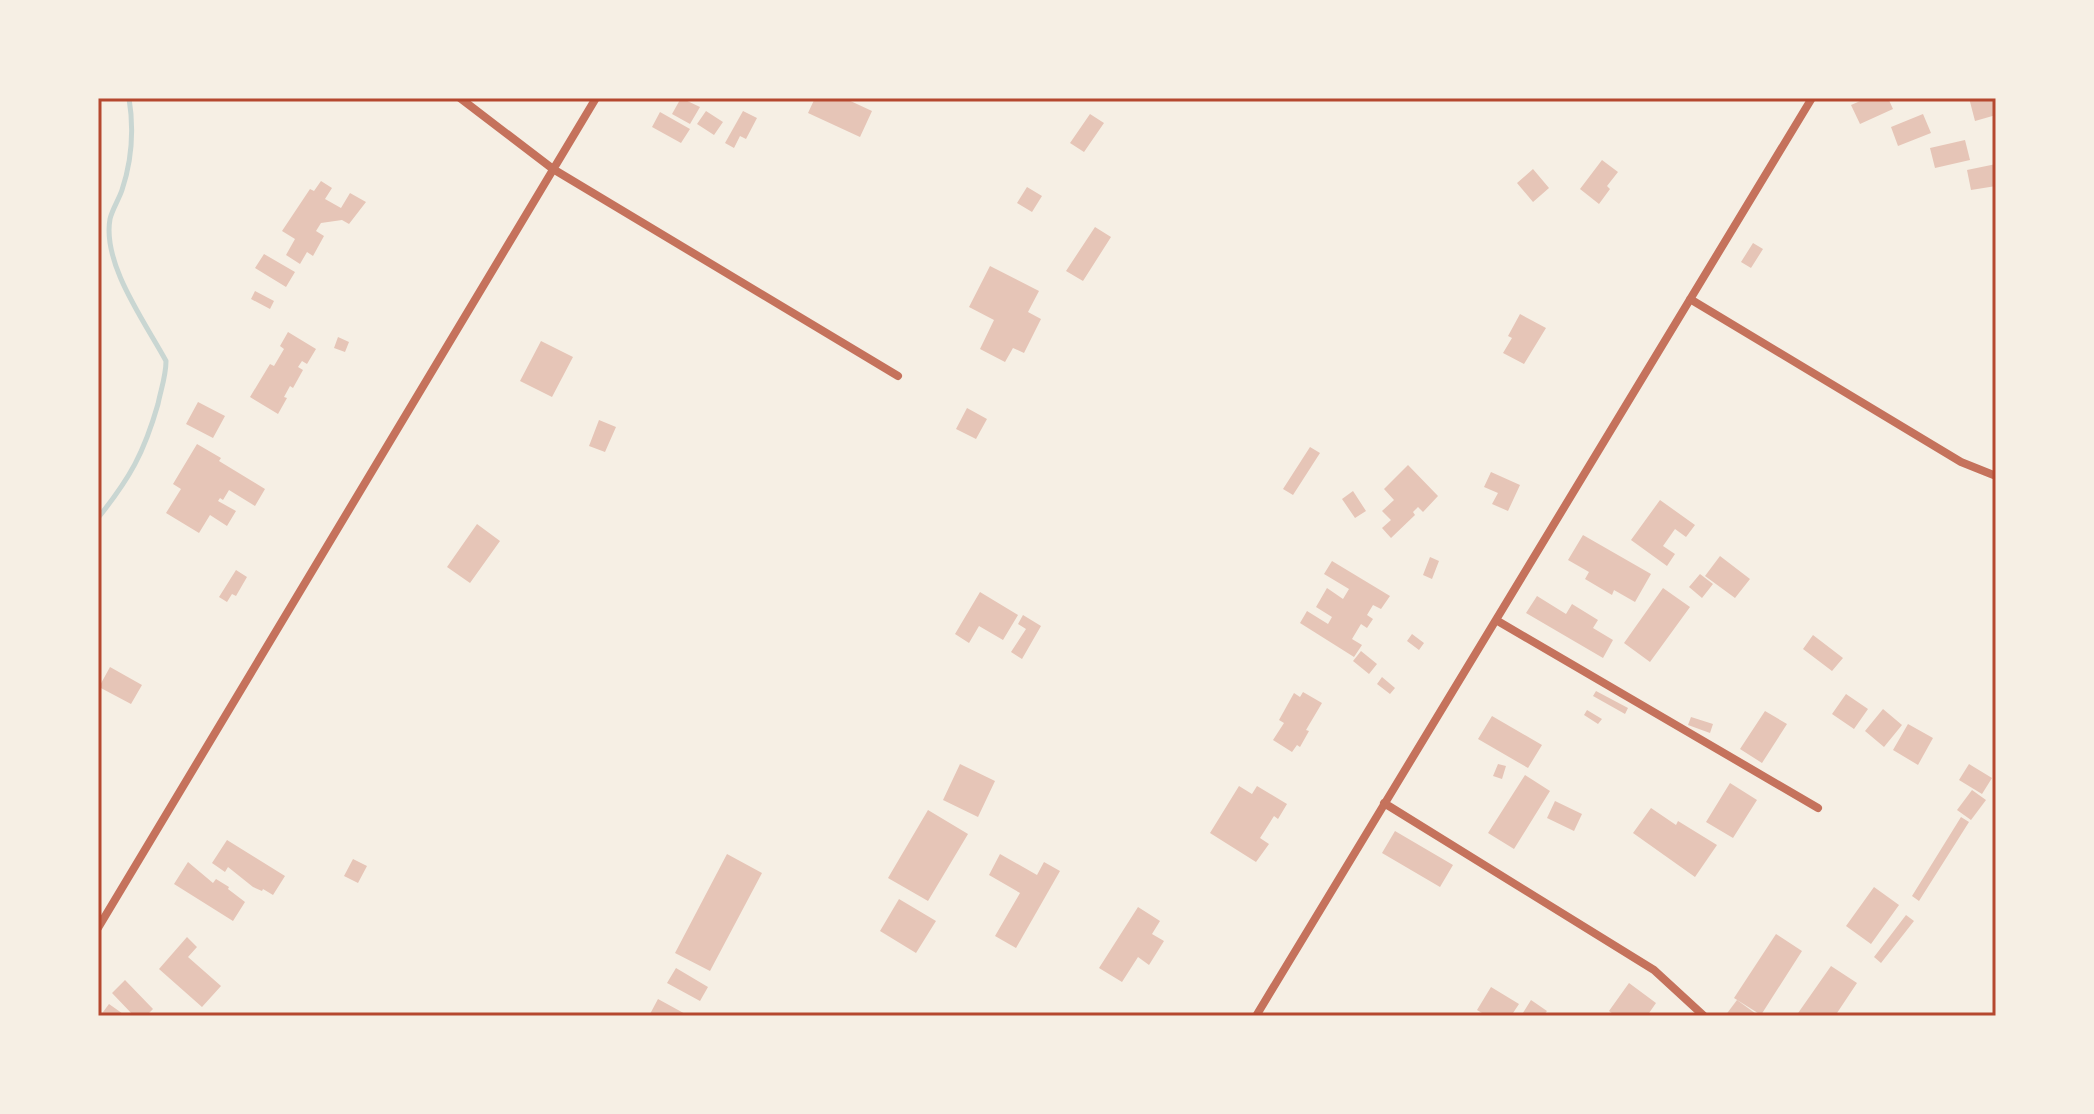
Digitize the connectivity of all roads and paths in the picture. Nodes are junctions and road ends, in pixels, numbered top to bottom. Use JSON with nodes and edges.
{"nodes":[{"id":1,"x":460,"y":98,"type":"edge"},
{"id":2,"x":596,"y":98,"type":"edge"},
{"id":3,"x":1812,"y":98,"type":"edge"},
{"id":4,"x":553,"y":169,"type":"junction"},
{"id":5,"x":1690,"y":299,"type":"junction"},
{"id":6,"x":898,"y":376,"type":"dead end"},
{"id":7,"x":1996,"y":476,"type":"edge"},
{"id":8,"x":1496,"y":620,"type":"junction"},
{"id":9,"x":1384,"y":803,"type":"junction"},
{"id":10,"x":1818,"y":808,"type":"dead end"},
{"id":11,"x":98,"y":928,"type":"edge"},
{"id":12,"x":1256,"y":1016,"type":"edge"},
{"id":13,"x":1704,"y":1016,"type":"edge"}],
"edges":[{"from":1,"to":4,"type":"street"},
{"from":2,"to":4,"type":"street"},
{"from":3,"to":5,"type":"street"},
{"from":4,"to":6,"type":"street"},
{"from":4,"to":11,"type":"street"},
{"from":5,"to":7,"type":"street"},
{"from":5,"to":8,"type":"street"},
{"from":8,"to":9,"type":"street"},
{"from":8,"to":10,"type":"street"},
{"from":9,"to":12,"type":"street"},
{"from":9,"to":13,"type":"street"}]}
